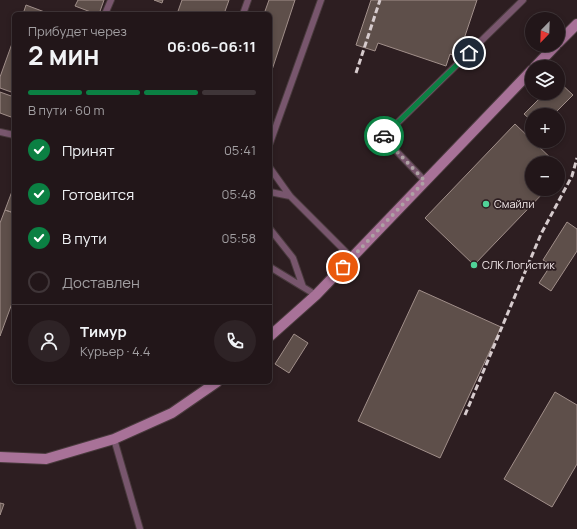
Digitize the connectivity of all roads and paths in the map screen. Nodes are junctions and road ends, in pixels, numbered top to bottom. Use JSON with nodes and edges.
{"nodes":[{"id":1,"x":111,"y":0,"type":"edge"},
{"id":2,"x":248,"y":0,"type":"edge"},
{"id":3,"x":321,"y":0,"type":"edge"},
{"id":4,"x":523,"y":0,"type":"edge"},
{"id":5,"x":106,"y":12,"type":"edge"},
{"id":6,"x":244,"y":12,"type":"edge"},
{"id":7,"x":577,"y":24,"type":"edge"},
{"id":8,"x":565,"y":36,"type":"edge"},
{"id":9,"x":549,"y":52,"type":"edge"},
{"id":10,"x":542,"y":60,"type":"edge"},
{"id":11,"x":525,"y":77,"type":"edge"},
{"id":12,"x":0,"y":132,"type":"edge"},
{"id":13,"x":12,"y":135,"type":"edge"},
{"id":14,"x":272,"y":137,"type":"edge"},
{"id":15,"x":272,"y":171,"type":"edge"},
{"id":16,"x":425,"y":181,"type":"junction"},
{"id":17,"x":272,"y":192,"type":"edge"},
{"id":18,"x":290,"y":196,"type":"junction"},
{"id":19,"x":272,"y":231,"type":"edge"},
{"id":20,"x":352,"y":258,"type":"junction"},
{"id":21,"x":272,"y":268,"type":"edge"},
{"id":22,"x":303,"y":287,"type":"junction"},
{"id":23,"x":316,"y":295,"type":"junction"},
{"id":24,"x":272,"y":334,"type":"edge"},
{"id":25,"x":215,"y":384,"type":"edge"},
{"id":26,"x":114,"y":439,"type":"junction"},
{"id":27,"x":0,"y":457,"type":"edge"},
{"id":28,"x":140,"y":529,"type":"edge"}],
"edges":[{"from":1,"to":5,"type":"lane"},
{"from":2,"to":6,"type":"lane"},
{"from":3,"to":14,"type":"lane"},
{"from":4,"to":16,"type":"lane"},
{"from":7,"to":8,"type":"street"},
{"from":9,"to":10,"type":"street"},
{"from":11,"to":16,"type":"street"},
{"from":12,"to":13,"type":"lane"},
{"from":15,"to":18,"type":"lane"},
{"from":16,"to":20,"type":"street"},
{"from":17,"to":18,"type":"lane"},
{"from":18,"to":20,"type":"lane"},
{"from":19,"to":22,"type":"lane"},
{"from":20,"to":23,"type":"street"},
{"from":21,"to":22,"type":"lane"},
{"from":22,"to":23,"type":"lane"},
{"from":23,"to":24,"type":"street"},
{"from":25,"to":26,"type":"street"},
{"from":26,"to":27,"type":"street"},
{"from":26,"to":28,"type":"lane"}]}
